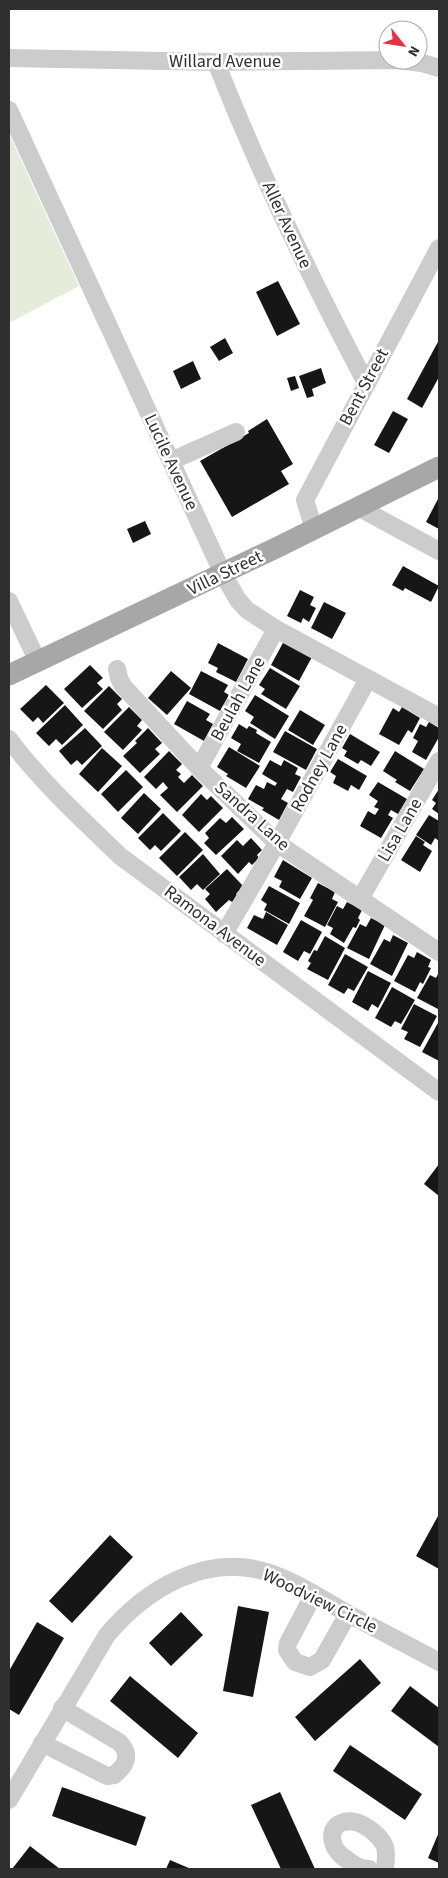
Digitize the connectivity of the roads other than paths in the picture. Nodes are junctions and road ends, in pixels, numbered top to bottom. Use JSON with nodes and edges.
{"nodes":[{"id":1,"x":9,"y":58,"type":"edge"},
{"id":2,"x":216,"y":62,"type":"junction"},
{"id":3,"x":439,"y":68,"type":"edge"},
{"id":4,"x":9,"y":110,"type":"edge"},
{"id":5,"x":439,"y":248,"type":"edge"},
{"id":6,"x":366,"y":383,"type":"junction"},
{"id":7,"x":236,"y":432,"type":"dead end"},
{"id":8,"x":171,"y":461,"type":"junction"},
{"id":9,"x":439,"y":467,"type":"edge"},
{"id":10,"x":358,"y":507,"type":"junction"},
{"id":11,"x":314,"y":529,"type":"junction"},
{"id":12,"x":439,"y":551,"type":"edge"},
{"id":13,"x":223,"y":574,"type":"junction"},
{"id":14,"x":9,"y":601,"type":"edge"},
{"id":15,"x":276,"y":629,"type":"junction"},
{"id":16,"x":38,"y":662,"type":"junction"},
{"id":17,"x":118,"y":669,"type":"dead end"},
{"id":18,"x":9,"y":675,"type":"edge"},
{"id":19,"x":368,"y":680,"type":"junction"},
{"id":20,"x":439,"y":717,"type":"edge"},
{"id":21,"x":9,"y":739,"type":"edge"},
{"id":22,"x":439,"y":761,"type":"edge"},
{"id":23,"x":199,"y":768,"type":"junction"},
{"id":24,"x":277,"y":843,"type":"junction"},
{"id":25,"x":360,"y":899,"type":"junction"},
{"id":26,"x":224,"y":934,"type":"junction"},
{"id":27,"x":439,"y":952,"type":"edge"},
{"id":28,"x":439,"y":1092,"type":"edge"},
{"id":29,"x":314,"y":1594,"type":"junction"},
{"id":30,"x":348,"y":1614,"type":"junction"},
{"id":31,"x":439,"y":1662,"type":"edge"},
{"id":32,"x":62,"y":1708,"type":"junction"},
{"id":33,"x":42,"y":1743,"type":"junction"},
{"id":34,"x":9,"y":1800,"type":"edge"}],
"edges":[{"from":1,"to":2,"type":"street","name":"Willard Avenue"},
{"from":2,"to":3,"type":"street","name":"Willard Avenue"},
{"from":2,"to":6,"type":"street","name":"Aller Avenue"},
{"from":4,"to":8,"type":"street","name":"Lucile Avenue"},
{"from":5,"to":6,"type":"street","name":"Bent Street"},
{"from":6,"to":11,"type":"street","name":"Bent Street"},
{"from":7,"to":8,"type":"street"},
{"from":8,"to":13,"type":"street","name":"Lucile Avenue"},
{"from":9,"to":10,"type":"main road","name":"Villa Street"},
{"from":10,"to":11,"type":"main road","name":"Villa Street"},
{"from":10,"to":12,"type":"street"},
{"from":11,"to":13,"type":"main road","name":"Villa Street"},
{"from":13,"to":15,"type":"street","name":"Lucile Avenue"},
{"from":13,"to":16,"type":"main road","name":"Villa Street"},
{"from":14,"to":16,"type":"street"},
{"from":15,"to":19,"type":"street","name":"Lucile Avenue"},
{"from":15,"to":23,"type":"street","name":"Beulah Lane"},
{"from":16,"to":18,"type":"main road","name":"Villa Street"},
{"from":17,"to":23,"type":"street","name":"Sandra Lane"},
{"from":19,"to":20,"type":"street","name":"Lucile Avenue"},
{"from":19,"to":24,"type":"street","name":"Rodney Lane"},
{"from":21,"to":26,"type":"street","name":"Ramona Avenue"},
{"from":22,"to":25,"type":"street","name":"Lisa Lane"},
{"from":23,"to":24,"type":"street","name":"Sandra Lane"},
{"from":24,"to":25,"type":"street","name":"Sandra Lane"},
{"from":24,"to":26,"type":"street","name":"Rodney Lane"},
{"from":25,"to":27,"type":"street","name":"Sandra Lane"},
{"from":26,"to":28,"type":"street","name":"Ramona Avenue"},
{"from":29,"to":30,"type":"street","name":"Woodview Circle"},
{"from":29,"to":30,"type":"street"},
{"from":29,"to":32,"type":"street","name":"Woodview Circle"},
{"from":30,"to":31,"type":"street","name":"Woodview Circle"},
{"from":32,"to":33,"type":"street","name":"Woodview Circle"},
{"from":32,"to":33,"type":"street"},
{"from":33,"to":34,"type":"street","name":"Woodview Circle"}]}
